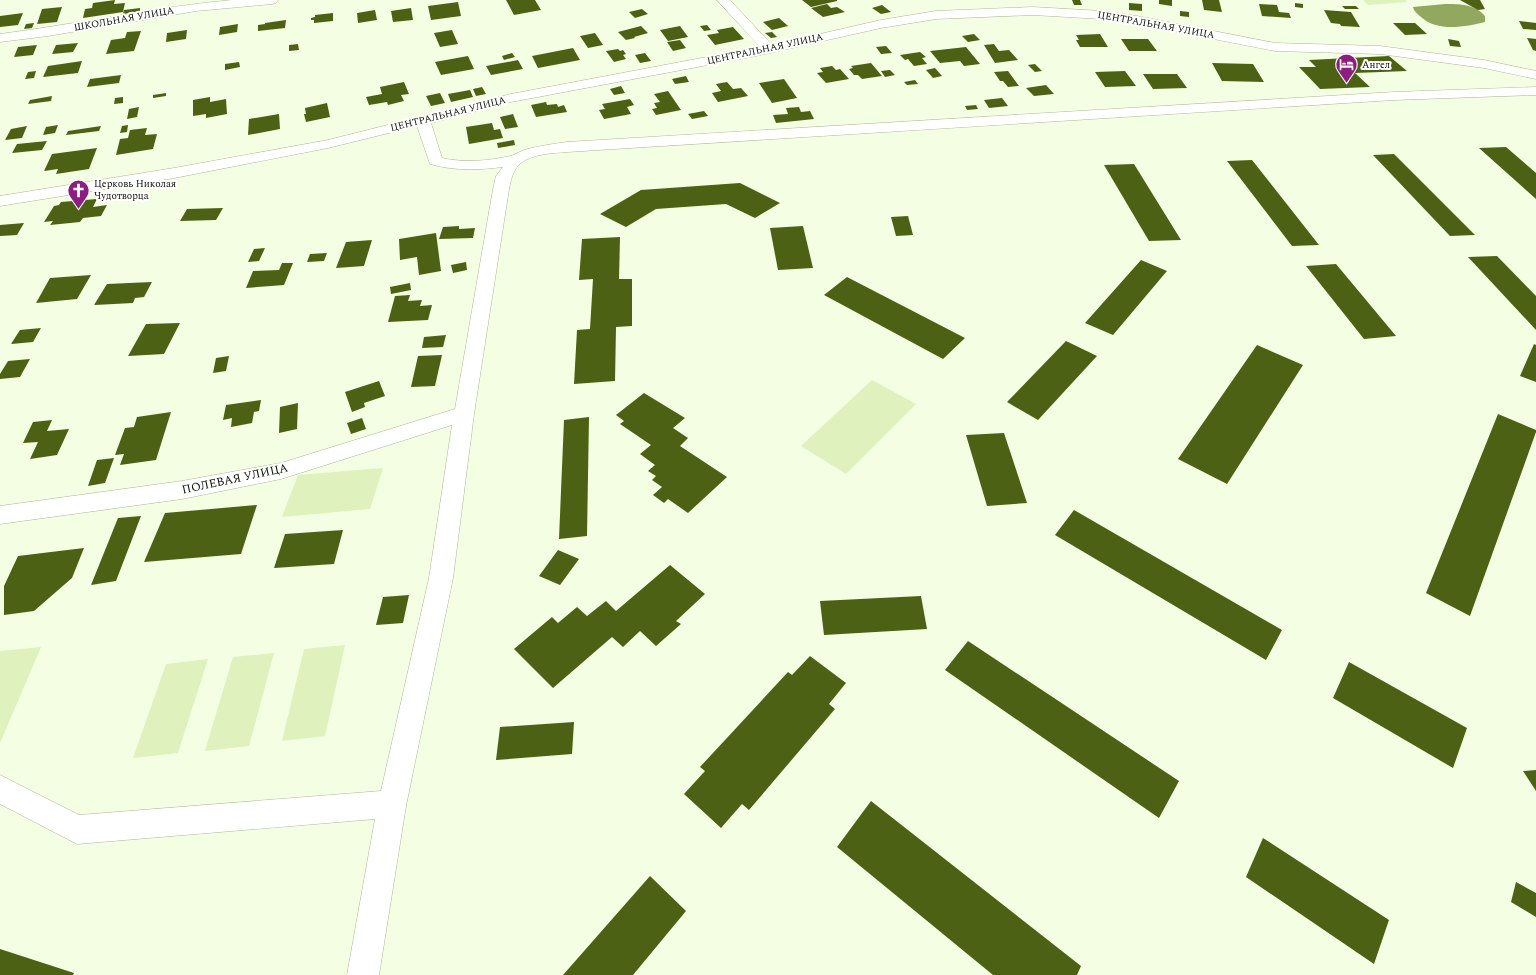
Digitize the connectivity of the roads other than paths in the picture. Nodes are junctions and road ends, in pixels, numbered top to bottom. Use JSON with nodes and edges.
{"nodes":[{"id":1,"x":272,"y":0,"type":"edge"},
{"id":2,"x":723,"y":0,"type":"edge"},
{"id":3,"x":196,"y":4,"type":"edge"},
{"id":4,"x":0,"y":38,"type":"edge"},
{"id":5,"x":769,"y":49,"type":"junction"},
{"id":6,"x":1536,"y":75,"type":"edge"},
{"id":7,"x":1536,"y":91,"type":"edge"},
{"id":8,"x":422,"y":121,"type":"junction"},
{"id":9,"x":515,"y":160,"type":"junction"},
{"id":10,"x":0,"y":201,"type":"edge"},
{"id":11,"x":464,"y":414,"type":"junction"},
{"id":12,"x":0,"y":515,"type":"edge"},
{"id":13,"x":0,"y":789,"type":"edge"},
{"id":14,"x":392,"y":806,"type":"junction"},
{"id":15,"x":363,"y":975,"type":"edge"}],
"edges":[{"from":1,"to":3,"type":"street","name":"ШКОЛЬНАЯ УЛИЦА"},
{"from":2,"to":5,"type":"street"},
{"from":3,"to":4,"type":"street","name":"ШКОЛЬНАЯ УЛИЦА"},
{"from":5,"to":6,"type":"street","name":"ЦЕНТРАЛЬНАЯ УЛИЦА"},
{"from":5,"to":8,"type":"street","name":"ЦЕНТРАЛЬНАЯ УЛИЦА"},
{"from":7,"to":9,"type":"street"},
{"from":8,"to":9,"type":"street"},
{"from":8,"to":10,"type":"street","name":"ЦЕНТРАЛЬНАЯ УЛИЦА"},
{"from":9,"to":11,"type":"street"},
{"from":11,"to":12,"type":"street","name":"ПОЛЕВАЯ УЛИЦА"},
{"from":11,"to":14,"type":"street"},
{"from":13,"to":14,"type":"street"},
{"from":14,"to":15,"type":"street"}]}
